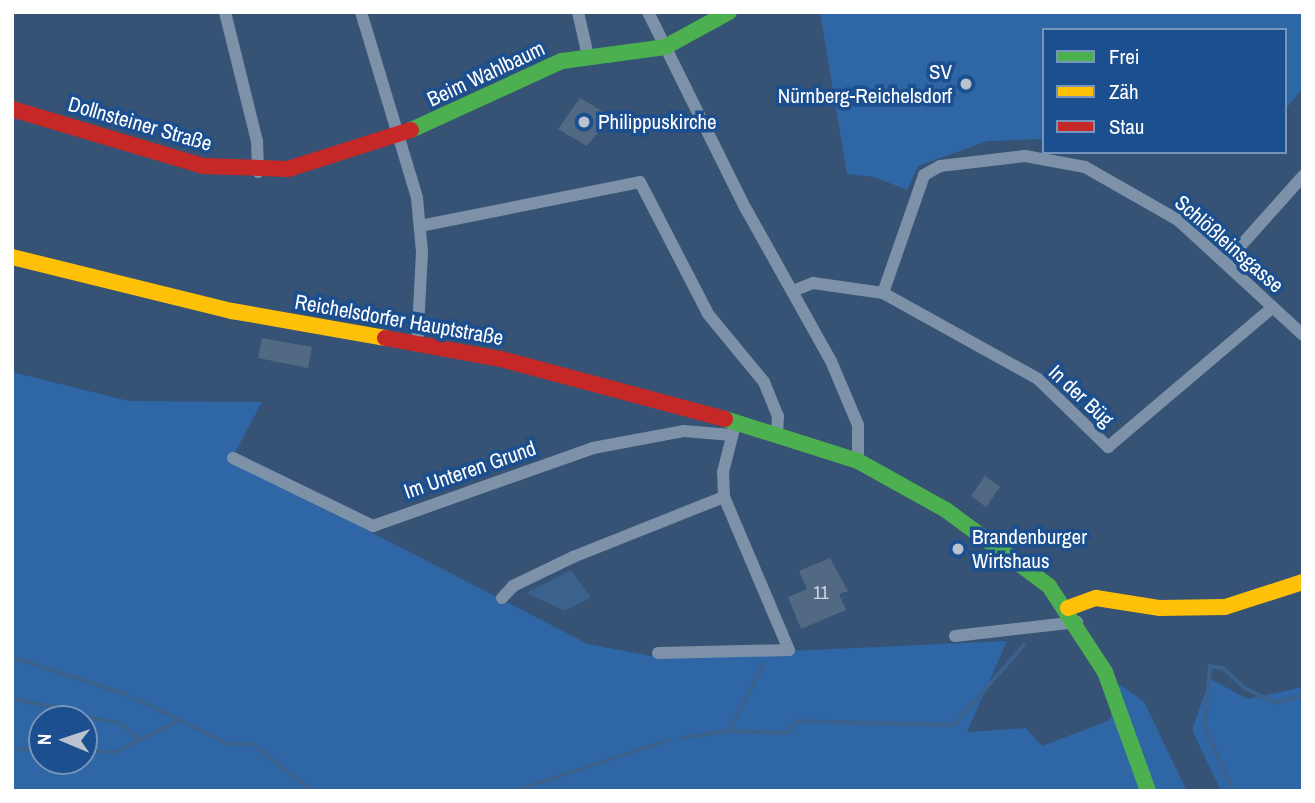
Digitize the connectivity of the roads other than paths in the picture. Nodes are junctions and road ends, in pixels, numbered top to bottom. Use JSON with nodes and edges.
{"nodes":[{"id":1,"x":225,"y":12,"type":"edge"},
{"id":2,"x":361,"y":12,"type":"edge"},
{"id":3,"x":578,"y":12,"type":"edge"},
{"id":4,"x":648,"y":12,"type":"edge"},
{"id":5,"x":729,"y":12,"type":"edge"},
{"id":6,"x":665,"y":47,"type":"junction"},
{"id":7,"x":588,"y":56,"type":"junction"},
{"id":8,"x":12,"y":109,"type":"edge"},
{"id":9,"x":401,"y":134,"type":"junction"},
{"id":10,"x":258,"y":172,"type":"junction"},
{"id":11,"x":1303,"y":176,"type":"edge"},
{"id":12,"x":421,"y":226,"type":"junction"},
{"id":13,"x":12,"y":257,"type":"edge"},
{"id":14,"x":1227,"y":261,"type":"junction"},
{"id":15,"x":793,"y":291,"type":"junction"},
{"id":16,"x":883,"y":293,"type":"junction"},
{"id":17,"x":1273,"y":307,"type":"junction"},
{"id":18,"x":1303,"y":335,"type":"edge"},
{"id":19,"x":417,"y":346,"type":"junction"},
{"id":20,"x":734,"y":429,"type":"junction"},
{"id":21,"x":777,"y":433,"type":"junction"},
{"id":22,"x":233,"y":458,"type":"dead end"},
{"id":23,"x":858,"y":461,"type":"junction"},
{"id":24,"x":724,"y":497,"type":"junction"},
{"id":25,"x":1303,"y":582,"type":"edge"},
{"id":26,"x":502,"y":598,"type":"dead end"},
{"id":27,"x":1072,"y":615,"type":"junction"},
{"id":28,"x":955,"y":636,"type":"dead end"},
{"id":29,"x":658,"y":653,"type":"dead end"},
{"id":30,"x":1148,"y":791,"type":"edge"}],
"edges":[{"from":1,"to":10,"type":"street"},
{"from":2,"to":9,"type":"street"},
{"from":3,"to":7,"type":"street"},
{"from":4,"to":6,"type":"street"},
{"from":5,"to":6,"type":"main road","name":"Beim Wahlbaum"},
{"from":6,"to":7,"type":"main road","name":"Beim Wahlbaum"},
{"from":6,"to":15,"type":"street"},
{"from":7,"to":9,"type":"main road","name":"Beim Wahlbaum"},
{"from":8,"to":10,"type":"main road","name":"Dollnsteiner Straße"},
{"from":9,"to":10,"type":"main road","name":"Beim Wahlbaum"},
{"from":9,"to":12,"type":"street"},
{"from":11,"to":14,"type":"street"},
{"from":12,"to":19,"type":"street"},
{"from":12,"to":21,"type":"street"},
{"from":13,"to":19,"type":"main road","name":"Reichelsdorfer Hauptstraße"},
{"from":14,"to":16,"type":"street","name":"Schlößleinsgasse"},
{"from":14,"to":17,"type":"street","name":"Schlößleinsgasse"},
{"from":15,"to":16,"type":"street","name":"In der Büg"},
{"from":15,"to":23,"type":"street"},
{"from":16,"to":17,"type":"street","name":"In der Büg"},
{"from":17,"to":18,"type":"street","name":"Schlößleinsgasse"},
{"from":19,"to":20,"type":"main road","name":"Reichelsdorfer Hauptstraße"},
{"from":20,"to":21,"type":"main road","name":"Reichelsdorfer Hauptstraße"},
{"from":20,"to":22,"type":"street","name":"Im Unteren Grund"},
{"from":20,"to":24,"type":"street"},
{"from":21,"to":23,"type":"main road","name":"Reichelsdorfer Hauptstraße"},
{"from":23,"to":27,"type":"main road","name":"Reichelsdorfer Hauptstraße"},
{"from":24,"to":26,"type":"street"},
{"from":24,"to":29,"type":"street"},
{"from":25,"to":27,"type":"main road"},
{"from":27,"to":28,"type":"street"},
{"from":27,"to":30,"type":"main road","name":"Reichelsdorfer Hauptstraße"}]}
